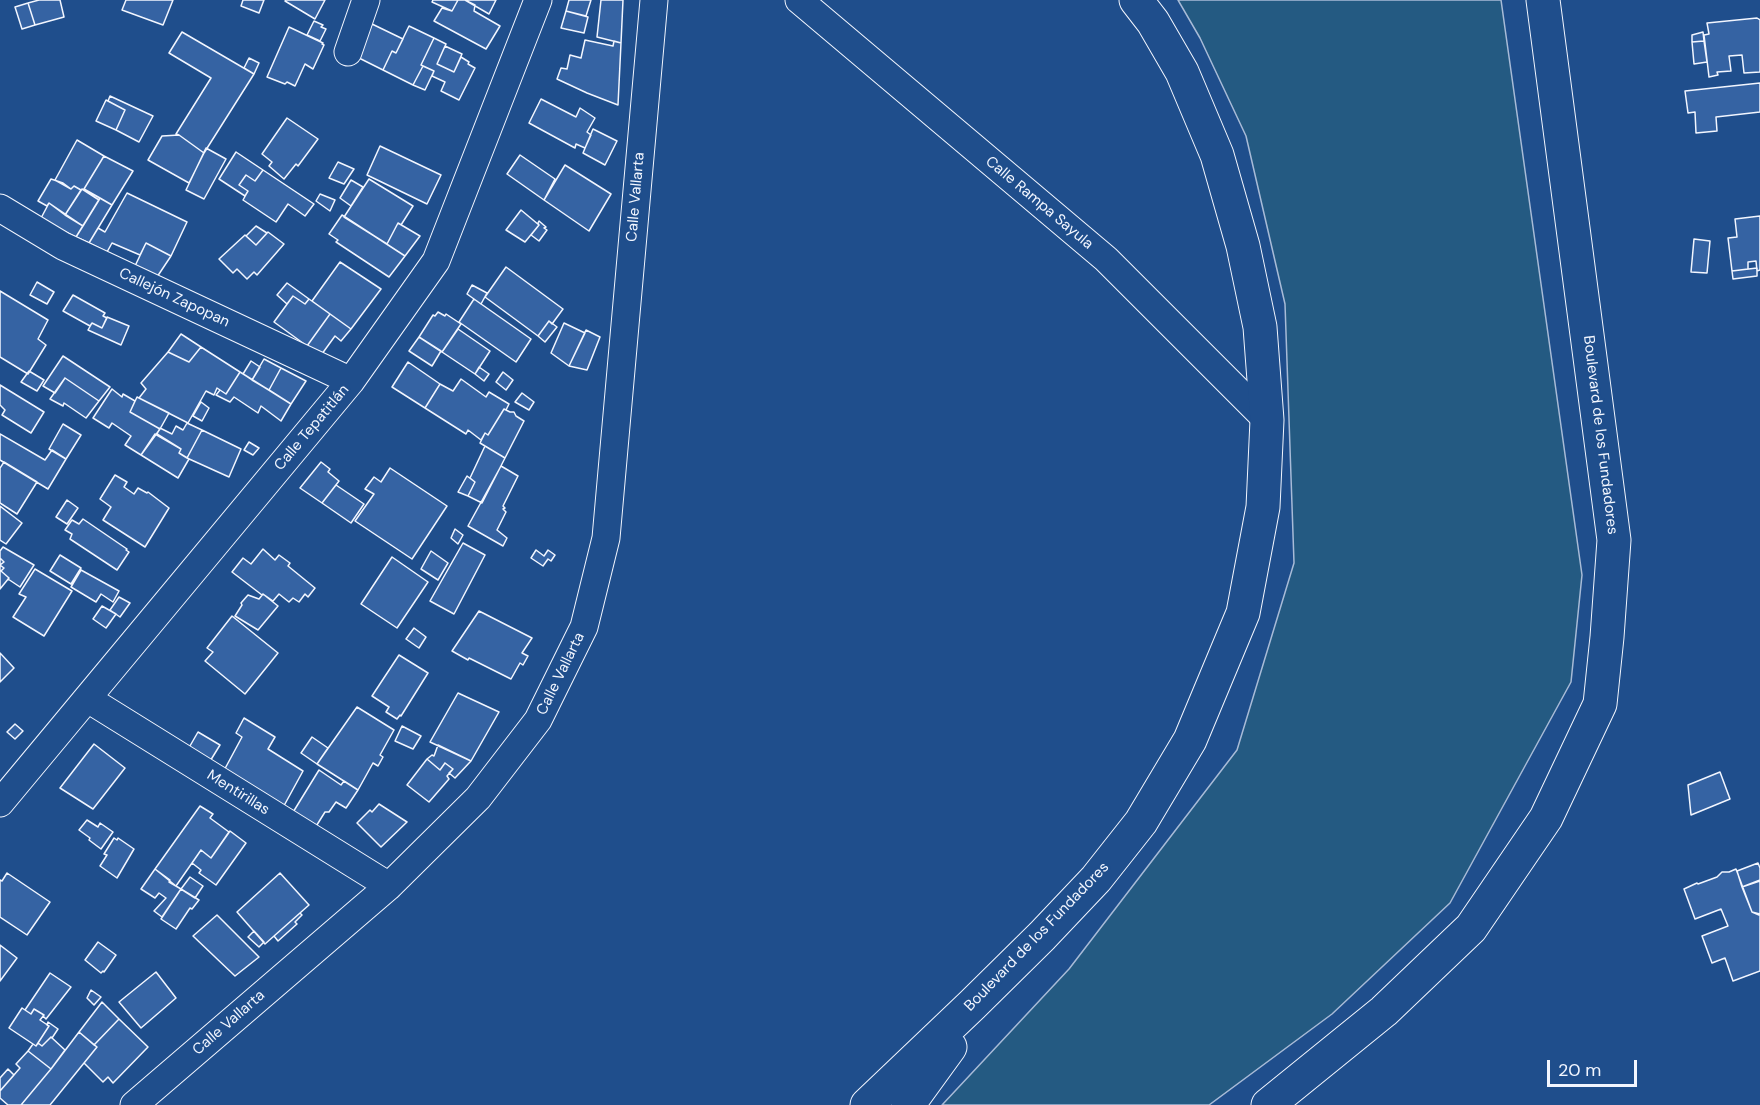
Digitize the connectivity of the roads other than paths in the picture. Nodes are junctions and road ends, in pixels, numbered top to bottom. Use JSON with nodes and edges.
{"nodes":[{"id":1,"x":366,"y":0,"type":"edge"},
{"id":2,"x":538,"y":0,"type":"edge"},
{"id":3,"x":654,"y":0,"type":"edge"},
{"id":4,"x":799,"y":0,"type":"edge"},
{"id":5,"x":1136,"y":0,"type":"edge"},
{"id":6,"x":1543,"y":0,"type":"edge"},
{"id":7,"x":348,"y":52,"type":"dead end"},
{"id":8,"x":0,"y":208,"type":"edge"},
{"id":9,"x":351,"y":381,"type":"junction"},
{"id":10,"x":1268,"y":420,"type":"junction"},
{"id":11,"x":87,"y":699,"type":"junction"},
{"id":12,"x":0,"y":803,"type":"edge"},
{"id":13,"x":389,"y":886,"type":"junction"},
{"id":14,"x":972,"y":1005,"type":"junction"},
{"id":15,"x":134,"y":1105,"type":"edge"},
{"id":16,"x":867,"y":1105,"type":"edge"},
{"id":17,"x":908,"y":1105,"type":"edge"},
{"id":18,"x":1268,"y":1105,"type":"edge"}],
"edges":[{"from":1,"to":7,"type":"street"},
{"from":2,"to":9,"type":"street","name":"Calle Tepatitlán"},
{"from":3,"to":13,"type":"street","name":"Calle Vallarta"},
{"from":4,"to":10,"type":"street","name":"Calle Rampa Sayula"},
{"from":5,"to":10,"type":"main road","name":"Boulevard de los Fundadores"},
{"from":6,"to":18,"type":"main road","name":"Boulevard de los Fundadores"},
{"from":8,"to":9,"type":"street","name":"Callejón Zapopan"},
{"from":9,"to":11,"type":"street","name":"Calle Tepatitlán"},
{"from":10,"to":14,"type":"main road","name":"Boulevard de los Fundadores"},
{"from":11,"to":12,"type":"street","name":"Calle Tepatitlán"},
{"from":11,"to":13,"type":"street","name":"Mentirillas"},
{"from":13,"to":15,"type":"street","name":"Calle Vallarta"},
{"from":14,"to":16,"type":"main road","name":"Boulevard de los Fundadores"},
{"from":14,"to":17,"type":"main road"}]}
